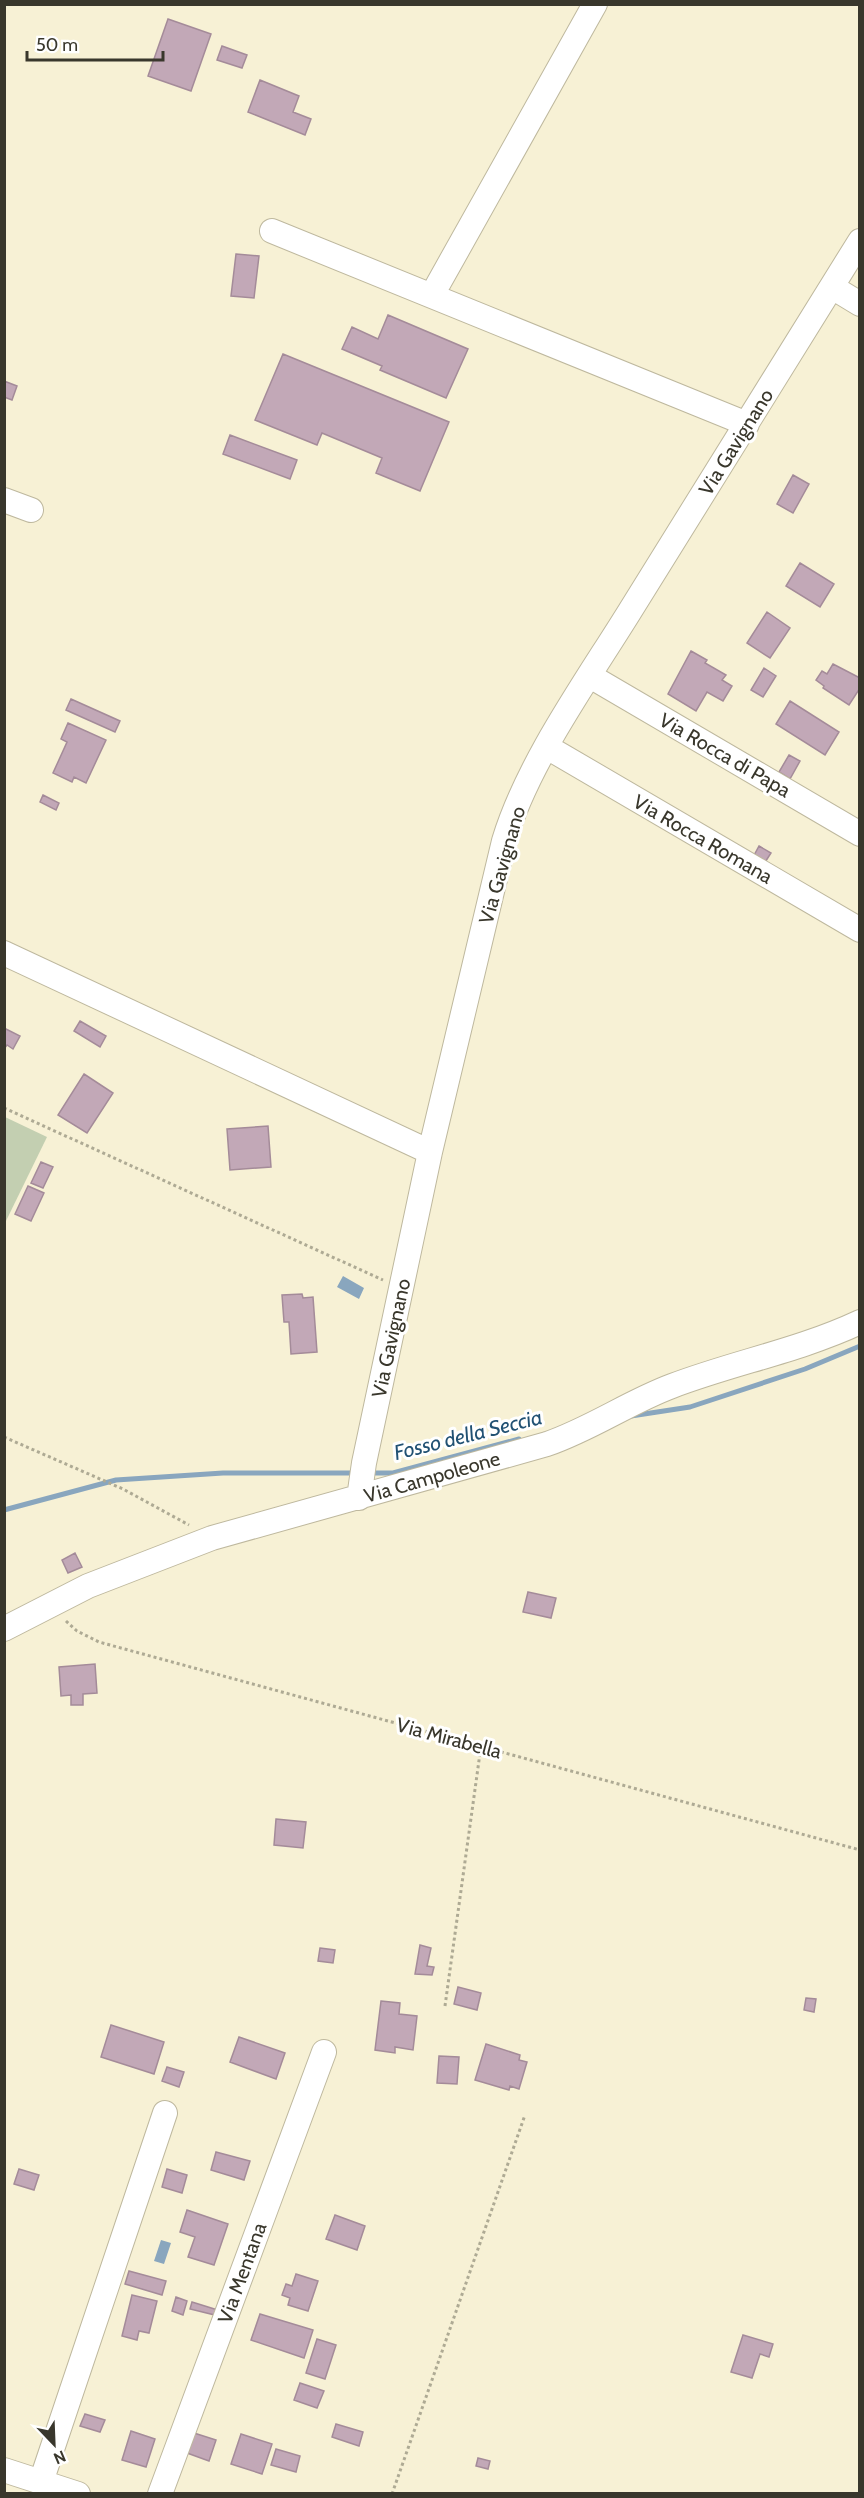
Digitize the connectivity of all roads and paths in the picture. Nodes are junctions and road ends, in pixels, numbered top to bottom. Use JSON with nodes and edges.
{"nodes":[{"id":1,"x":595,"y":4,"type":"edge"},
{"id":2,"x":272,"y":231,"type":"dead end"},
{"id":3,"x":860,"y":241,"type":"edge"},
{"id":4,"x":832,"y":287,"type":"junction"},
{"id":5,"x":432,"y":295,"type":"junction"},
{"id":6,"x":860,"y":304,"type":"edge"},
{"id":7,"x":747,"y":424,"type":"junction"},
{"id":8,"x":4,"y":500,"type":"edge"},
{"id":9,"x":31,"y":510,"type":"dead end"},
{"id":10,"x":590,"y":676,"type":"junction"},
{"id":11,"x":548,"y":747,"type":"junction"},
{"id":12,"x":860,"y":834,"type":"edge"},
{"id":13,"x":860,"y":930,"type":"edge"},
{"id":14,"x":4,"y":953,"type":"edge"},
{"id":15,"x":4,"y":1108,"type":"edge"},
{"id":16,"x":430,"y":1152,"type":"junction"},
{"id":17,"x":401,"y":1289,"type":"junction"},
{"id":18,"x":860,"y":1322,"type":"edge"},
{"id":19,"x":4,"y":1437,"type":"edge"},
{"id":20,"x":359,"y":1498,"type":"junction"},
{"id":21,"x":212,"y":1538,"type":"junction"},
{"id":22,"x":54,"y":1602,"type":"junction"},
{"id":23,"x":10,"y":1620,"type":"edge"},
{"id":24,"x":481,"y":1746,"type":"junction"},
{"id":25,"x":860,"y":1850,"type":"edge"},
{"id":26,"x":445,"y":2006,"type":"dead end"},
{"id":27,"x":324,"y":2052,"type":"dead end"},
{"id":28,"x":165,"y":2113,"type":"dead end"},
{"id":29,"x":525,"y":2115,"type":"dead end"},
{"id":30,"x":4,"y":2470,"type":"edge"},
{"id":31,"x":41,"y":2482,"type":"junction"},
{"id":32,"x":78,"y":2493,"type":"edge"},
{"id":33,"x":160,"y":2493,"type":"edge"},
{"id":34,"x":392,"y":2493,"type":"edge"}],
"edges":[{"from":1,"to":5,"type":"street"},
{"from":2,"to":5,"type":"street"},
{"from":3,"to":4,"type":"street","name":"Via Gavignano"},
{"from":4,"to":6,"type":"street"},
{"from":4,"to":7,"type":"street","name":"Via Gavignano"},
{"from":5,"to":7,"type":"street"},
{"from":7,"to":10,"type":"street","name":"Via Gavignano"},
{"from":8,"to":9,"type":"street"},
{"from":10,"to":11,"type":"street","name":"Via Gavignano"},
{"from":10,"to":12,"type":"street","name":"Via Rocca di Papa"},
{"from":11,"to":13,"type":"street","name":"Via Rocca Romana"},
{"from":11,"to":16,"type":"street","name":"Via Gavignano"},
{"from":14,"to":16,"type":"street"},
{"from":15,"to":17,"type":"path"},
{"from":16,"to":17,"type":"street","name":"Via Gavignano"},
{"from":17,"to":20,"type":"street","name":"Via Gavignano"},
{"from":18,"to":20,"type":"street","name":"Via Campoleone"},
{"from":19,"to":21,"type":"path"},
{"from":20,"to":21,"type":"street","name":"Via Campoleone"},
{"from":21,"to":22,"type":"street","name":"Via Campoleone"},
{"from":22,"to":23,"type":"street","name":"Via Campoleone"},
{"from":22,"to":24,"type":"path","name":"Via Mirabella"},
{"from":24,"to":25,"type":"path","name":"Via Mirabella"},
{"from":24,"to":26,"type":"path"},
{"from":27,"to":33,"type":"street","name":"Via Mentana"},
{"from":28,"to":31,"type":"street"},
{"from":29,"to":34,"type":"path"},
{"from":30,"to":31,"type":"street"},
{"from":31,"to":32,"type":"street"}]}
